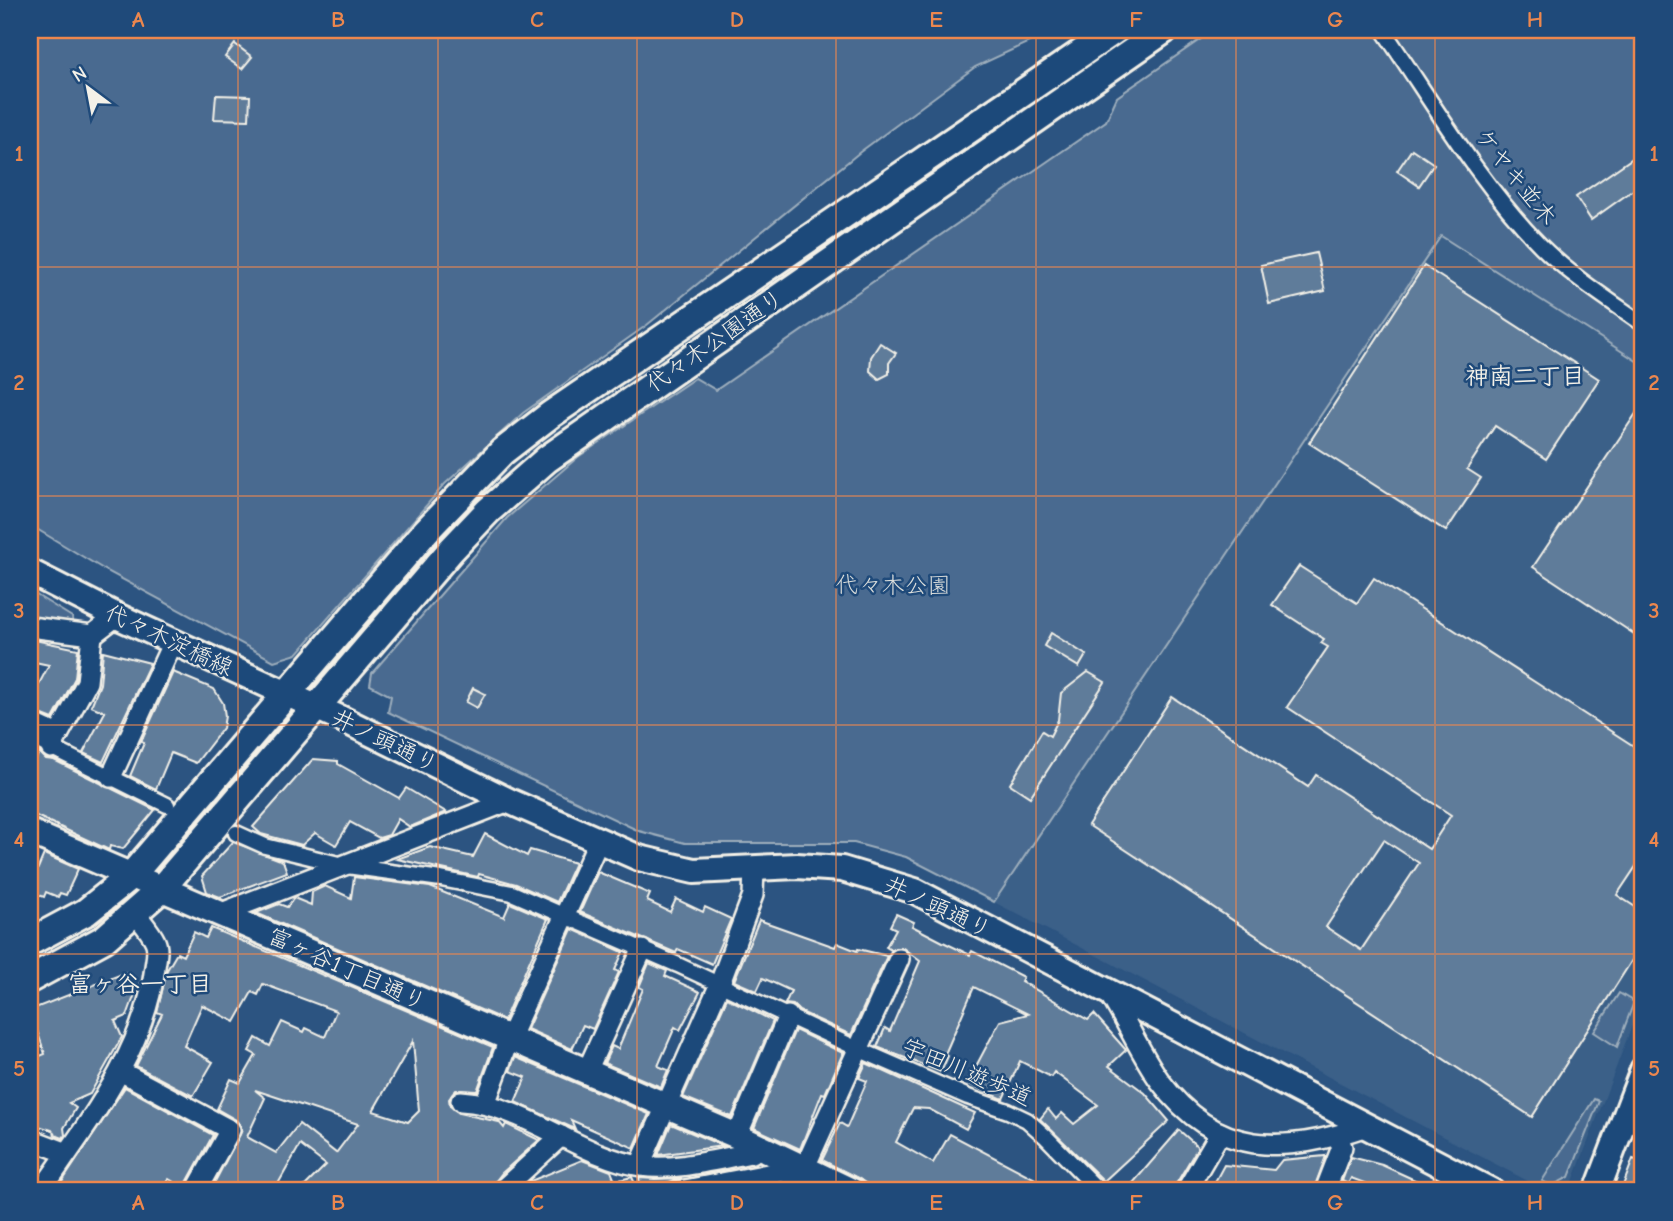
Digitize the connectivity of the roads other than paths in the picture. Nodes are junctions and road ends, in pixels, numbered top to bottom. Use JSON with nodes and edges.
{"nodes":[{"id":1,"x":1115,"y":30,"type":"edge"},
{"id":2,"x":1164,"y":30,"type":"edge"},
{"id":3,"x":1383,"y":30,"type":"edge"},
{"id":4,"x":1643,"y":324,"type":"edge"},
{"id":5,"x":30,"y":559,"type":"edge"},
{"id":6,"x":30,"y":572,"type":"edge"},
{"id":7,"x":54,"y":582,"type":"junction"},
{"id":8,"x":117,"y":616,"type":"junction"},
{"id":9,"x":30,"y":626,"type":"edge"},
{"id":10,"x":92,"y":635,"type":"junction"},
{"id":11,"x":173,"y":642,"type":"junction"},
{"id":12,"x":286,"y":695,"type":"junction"},
{"id":13,"x":317,"y":708,"type":"junction"},
{"id":14,"x":30,"y":723,"type":"edge"},
{"id":15,"x":30,"y":737,"type":"edge"},
{"id":16,"x":55,"y":742,"type":"junction"},
{"id":17,"x":111,"y":777,"type":"junction"},
{"id":18,"x":509,"y":801,"type":"junction"},
{"id":19,"x":167,"y":805,"type":"dead end"},
{"id":20,"x":30,"y":832,"type":"edge"},
{"id":21,"x":236,"y":833,"type":"dead end"},
{"id":22,"x":598,"y":842,"type":"junction"},
{"id":23,"x":347,"y":866,"type":"junction"},
{"id":24,"x":754,"y":869,"type":"junction"},
{"id":25,"x":131,"y":876,"type":"junction"},
{"id":26,"x":160,"y":890,"type":"junction"},
{"id":27,"x":136,"y":914,"type":"junction"},
{"id":28,"x":219,"y":914,"type":"junction"},
{"id":29,"x":567,"y":916,"type":"junction"},
{"id":30,"x":30,"y":943,"type":"edge"},
{"id":31,"x":642,"y":950,"type":"junction"},
{"id":32,"x":899,"y":959,"type":"dead end"},
{"id":33,"x":30,"y":979,"type":"edge"},
{"id":34,"x":719,"y":986,"type":"junction"},
{"id":35,"x":1108,"y":991,"type":"junction"},
{"id":36,"x":788,"y":1016,"type":"junction"},
{"id":37,"x":509,"y":1038,"type":"junction"},
{"id":38,"x":858,"y":1049,"type":"junction"},
{"id":39,"x":1643,"y":1070,"type":"edge"},
{"id":40,"x":120,"y":1071,"type":"junction"},
{"id":41,"x":586,"y":1073,"type":"junction"},
{"id":42,"x":461,"y":1101,"type":"dead end"},
{"id":43,"x":485,"y":1104,"type":"junction"},
{"id":44,"x":665,"y":1105,"type":"junction"},
{"id":45,"x":1367,"y":1126,"type":"junction"},
{"id":46,"x":1220,"y":1133,"type":"junction"},
{"id":47,"x":561,"y":1136,"type":"junction"},
{"id":48,"x":1338,"y":1136,"type":"junction"},
{"id":49,"x":30,"y":1139,"type":"edge"},
{"id":50,"x":747,"y":1140,"type":"junction"},
{"id":51,"x":67,"y":1153,"type":"junction"},
{"id":52,"x":640,"y":1166,"type":"junction"},
{"id":53,"x":805,"y":1167,"type":"junction"},
{"id":54,"x":41,"y":1191,"type":"edge"},
{"id":55,"x":196,"y":1191,"type":"edge"},
{"id":56,"x":501,"y":1191,"type":"edge"},
{"id":57,"x":680,"y":1191,"type":"edge"},
{"id":58,"x":760,"y":1191,"type":"edge"},
{"id":59,"x":852,"y":1191,"type":"edge"},
{"id":60,"x":1099,"y":1191,"type":"edge"},
{"id":61,"x":1186,"y":1191,"type":"edge"},
{"id":62,"x":1325,"y":1191,"type":"edge"},
{"id":63,"x":1491,"y":1191,"type":"edge"},
{"id":64,"x":1597,"y":1191,"type":"edge"}],
"edges":[{"from":1,"to":12,"type":"main road","name":"代々木公園通り"},
{"from":2,"to":13,"type":"main road","name":"代々木公園通り"},
{"from":3,"to":4,"type":"street","name":"ケヤキ並木"},
{"from":5,"to":7,"type":"street","name":"代々木淀橋線"},
{"from":6,"to":7,"type":"street","name":"代々木淀橋線"},
{"from":7,"to":8,"type":"street","name":"代々木淀橋線"},
{"from":8,"to":10,"type":"street"},
{"from":8,"to":11,"type":"street","name":"代々木淀橋線"},
{"from":9,"to":10,"type":"street"},
{"from":10,"to":16,"type":"street"},
{"from":11,"to":12,"type":"street","name":"代々木淀橋線"},
{"from":11,"to":17,"type":"street"},
{"from":12,"to":13,"type":"street","name":"井ノ頭通り"},
{"from":12,"to":25,"type":"main road"},
{"from":13,"to":18,"type":"street","name":"井ノ頭通り"},
{"from":13,"to":26,"type":"main road","name":"井ノ頭通り"},
{"from":14,"to":16,"type":"street"},
{"from":15,"to":16,"type":"street"},
{"from":16,"to":17,"type":"street"},
{"from":17,"to":19,"type":"street"},
{"from":18,"to":22,"type":"street","name":"井ノ頭通り"},
{"from":18,"to":23,"type":"street"},
{"from":20,"to":25,"type":"street","name":"富ヶ谷1丁目通り"},
{"from":21,"to":23,"type":"street","name":"宇田川遊歩道"},
{"from":22,"to":24,"type":"street","name":"井ノ頭通り"},
{"from":22,"to":29,"type":"street"},
{"from":23,"to":28,"type":"street"},
{"from":23,"to":29,"type":"street","name":"宇田川遊歩道"},
{"from":24,"to":34,"type":"street"},
{"from":24,"to":35,"type":"street","name":"井ノ頭通り"},
{"from":25,"to":26,"type":"street","name":"富ヶ谷1丁目通り"},
{"from":25,"to":30,"type":"main road"},
{"from":26,"to":27,"type":"main road","name":"井ノ頭通り"},
{"from":26,"to":28,"type":"street","name":"富ヶ谷1丁目通り"},
{"from":27,"to":33,"type":"main road","name":"井ノ頭通り"},
{"from":27,"to":40,"type":"street"},
{"from":28,"to":37,"type":"street","name":"富ヶ谷1丁目通り"},
{"from":29,"to":31,"type":"street","name":"宇田川遊歩道"},
{"from":29,"to":37,"type":"street"},
{"from":31,"to":34,"type":"street","name":"宇田川遊歩道"},
{"from":31,"to":41,"type":"street"},
{"from":32,"to":38,"type":"street"},
{"from":34,"to":36,"type":"street","name":"宇田川遊歩道"},
{"from":34,"to":44,"type":"street"},
{"from":35,"to":45,"type":"street","name":"井ノ頭通り"},
{"from":35,"to":46,"type":"street"},
{"from":36,"to":38,"type":"street","name":"宇田川遊歩道"},
{"from":36,"to":50,"type":"street"},
{"from":37,"to":41,"type":"street","name":"富ヶ谷1丁目通り"},
{"from":37,"to":43,"type":"street"},
{"from":38,"to":53,"type":"street"},
{"from":38,"to":60,"type":"street","name":"宇田川遊歩道"},
{"from":39,"to":64,"type":"street"},
{"from":40,"to":51,"type":"street"},
{"from":40,"to":55,"type":"street"},
{"from":41,"to":44,"type":"street","name":"富ヶ谷1丁目通り"},
{"from":42,"to":43,"type":"street"},
{"from":43,"to":47,"type":"street"},
{"from":44,"to":50,"type":"street","name":"富ヶ谷1丁目通り"},
{"from":44,"to":52,"type":"street"},
{"from":45,"to":48,"type":"street"},
{"from":45,"to":63,"type":"street","name":"井ノ頭通り"},
{"from":46,"to":48,"type":"street"},
{"from":46,"to":61,"type":"street"},
{"from":47,"to":52,"type":"street"},
{"from":47,"to":56,"type":"street"},
{"from":48,"to":62,"type":"street"},
{"from":49,"to":51,"type":"street"},
{"from":50,"to":52,"type":"street"},
{"from":50,"to":53,"type":"street","name":"富ヶ谷1丁目通り"},
{"from":51,"to":54,"type":"street"},
{"from":53,"to":57,"type":"street"},
{"from":53,"to":58,"type":"street"},
{"from":53,"to":59,"type":"street","name":"富ヶ谷1丁目通り"}]}
